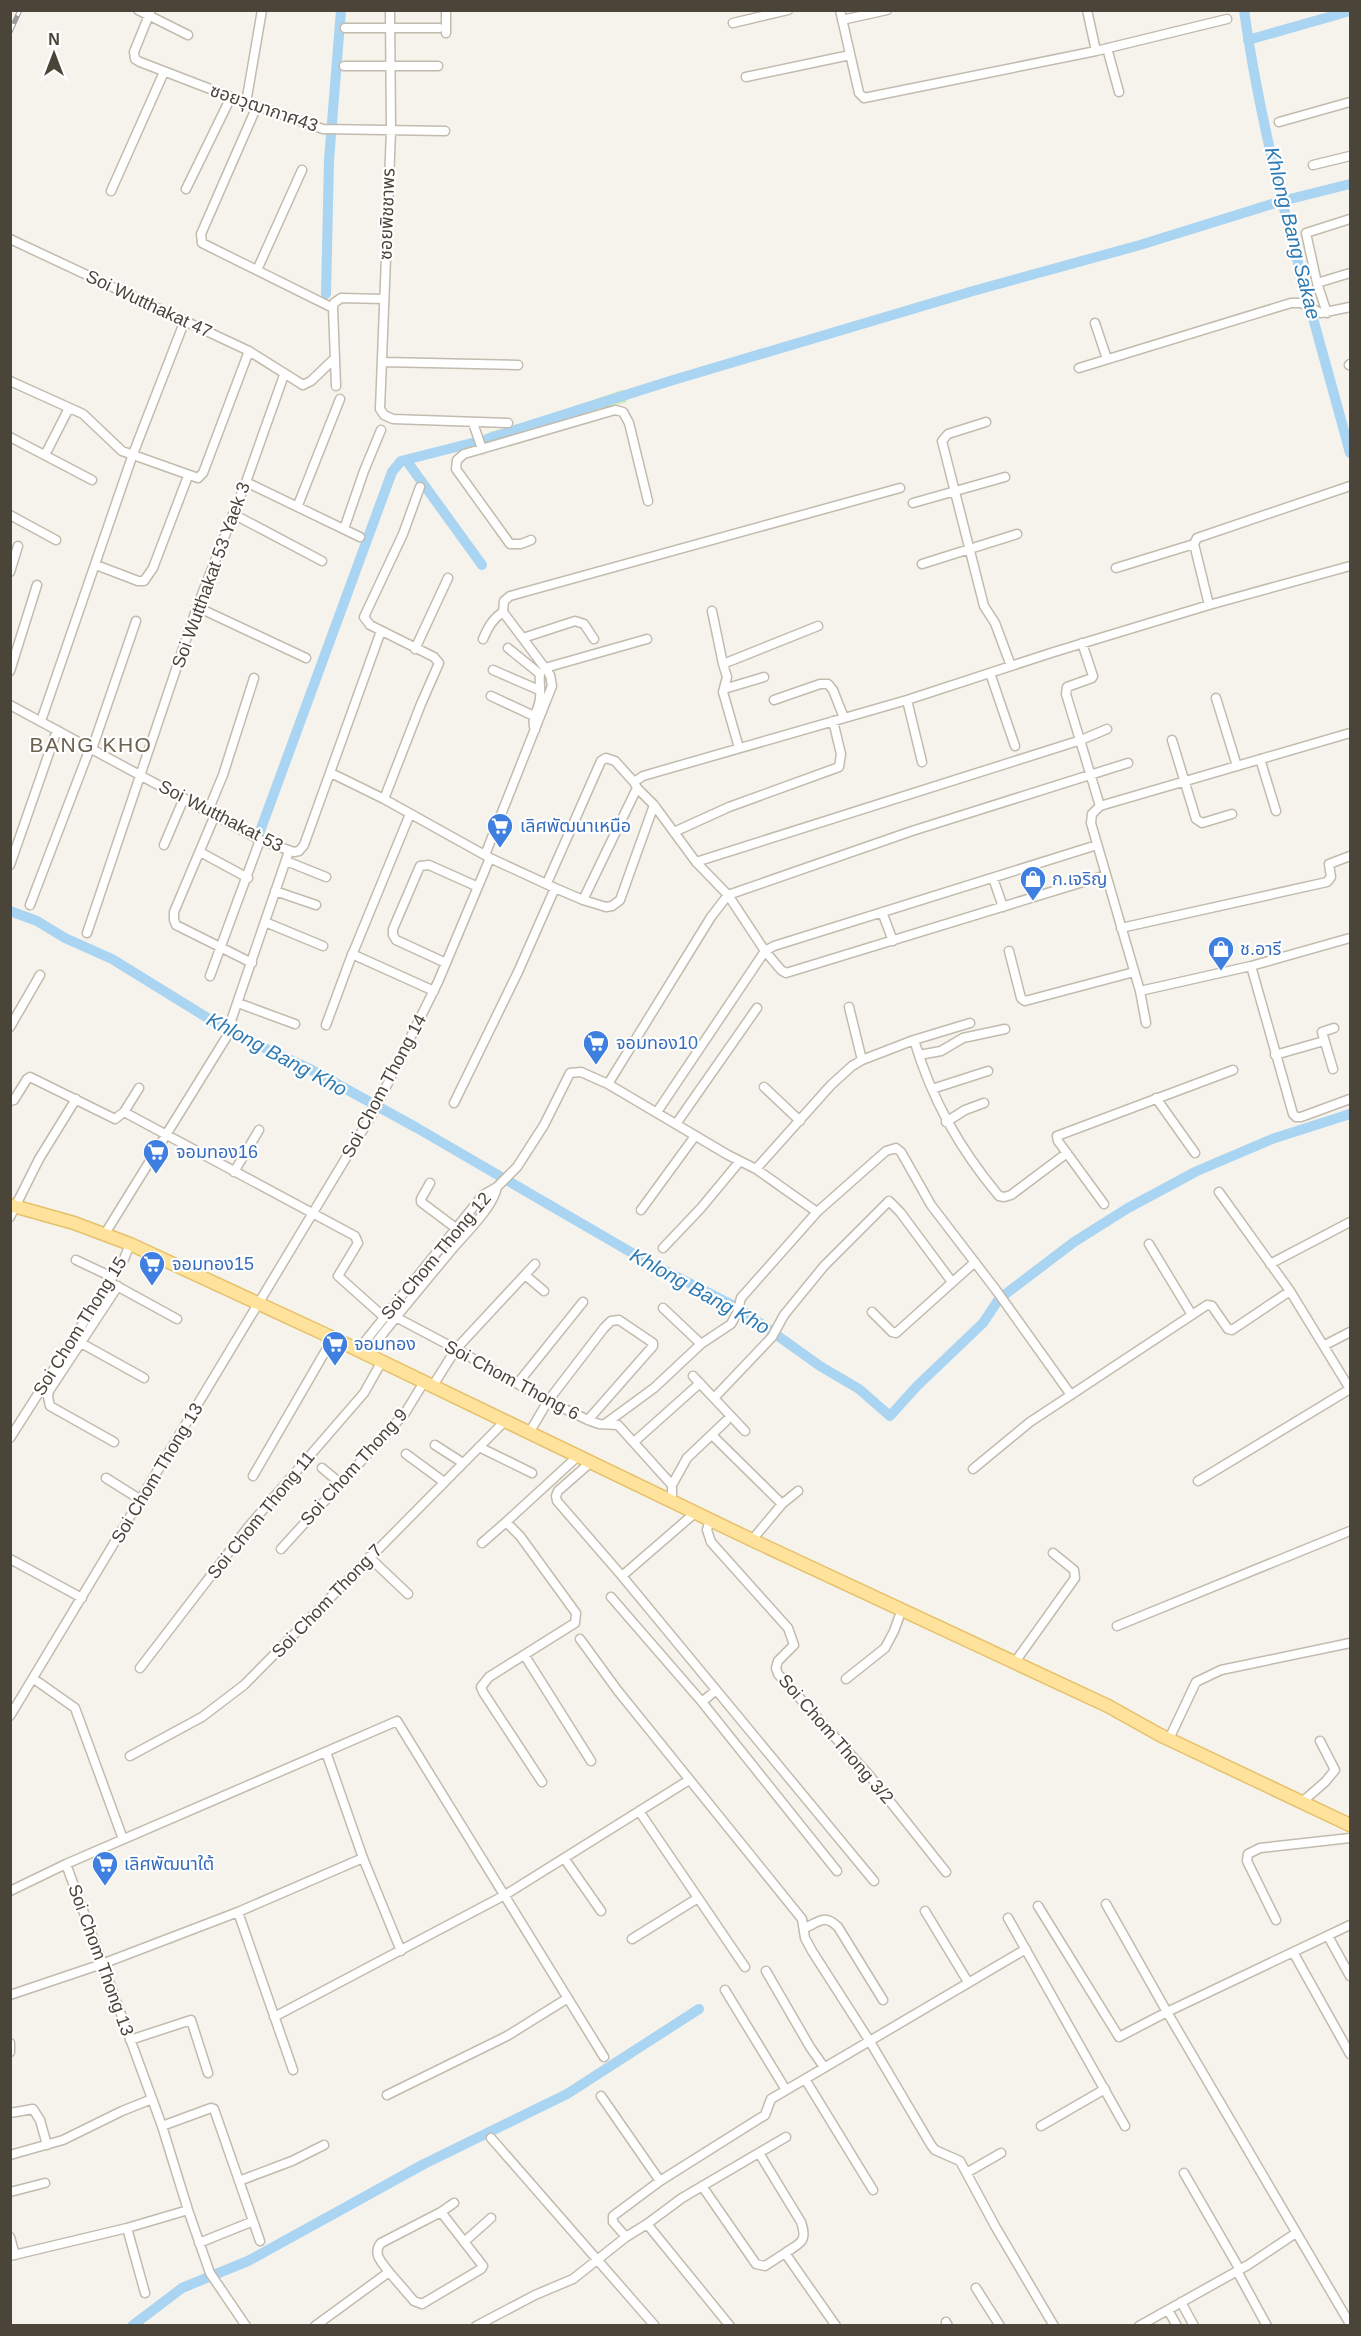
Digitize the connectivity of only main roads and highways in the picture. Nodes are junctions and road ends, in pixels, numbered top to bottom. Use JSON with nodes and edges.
{"nodes":[{"id":1,"x":12,"y":1210,"type":"edge"},
{"id":2,"x":1350,"y":1825,"type":"edge"}],
"edges":[{"from":1,"to":2,"type":"main road"}]}
